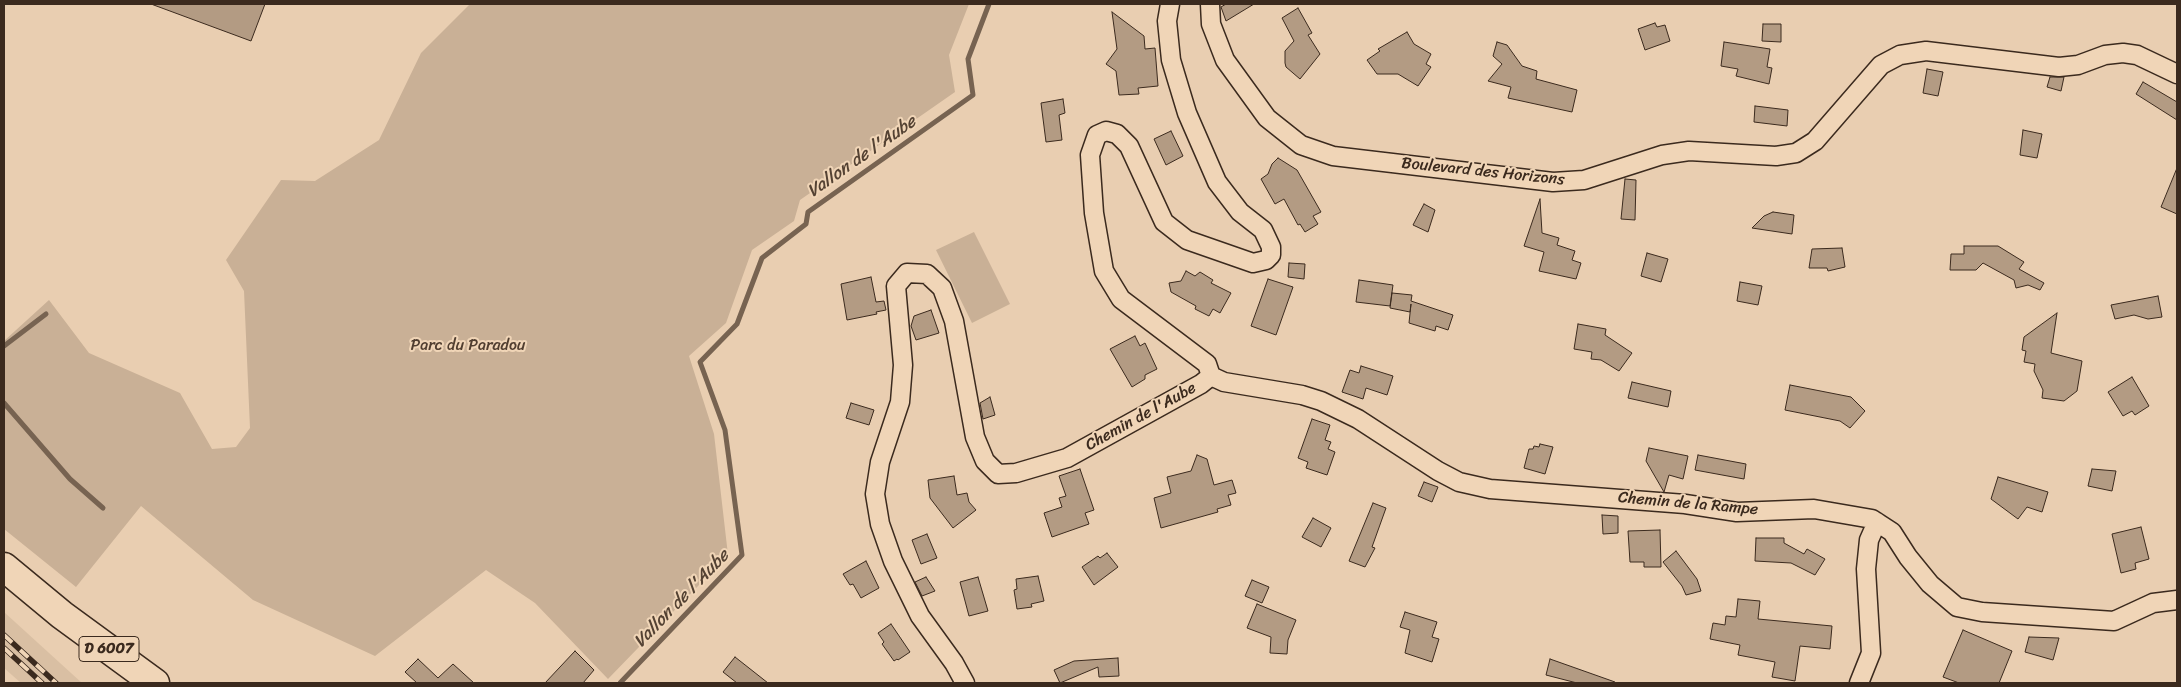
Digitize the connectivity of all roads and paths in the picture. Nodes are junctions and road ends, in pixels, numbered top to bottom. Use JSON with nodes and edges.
{"nodes":[{"id":1,"x":1170,"y":4,"type":"edge"},
{"id":2,"x":1210,"y":4,"type":"edge"},
{"id":3,"x":2177,"y":74,"type":"edge"},
{"id":4,"x":1211,"y":376,"type":"junction"},
{"id":5,"x":1877,"y":522,"type":"junction"},
{"id":6,"x":4,"y":567,"type":"edge"},
{"id":7,"x":4,"y":582,"type":"edge"},
{"id":8,"x":2177,"y":600,"type":"edge"},
{"id":9,"x":60,"y":620,"type":"junction"},
{"id":10,"x":136,"y":683,"type":"edge"},
{"id":11,"x":155,"y":683,"type":"edge"},
{"id":12,"x":964,"y":683,"type":"edge"},
{"id":13,"x":1859,"y":683,"type":"edge"}],
"edges":[{"from":1,"to":4,"type":"street","name":"Chemin de l'Aube"},
{"from":2,"to":3,"type":"street","name":"Boulevard des Horizons"},
{"from":4,"to":5,"type":"street","name":"Chemin de la Rampe"},
{"from":4,"to":12,"type":"street","name":"Chemin de l'Aube"},
{"from":5,"to":8,"type":"street","name":"Chemin de la Rampe"},
{"from":5,"to":13,"type":"street"},
{"from":6,"to":9,"type":"main road","number":"D 6007"},
{"from":7,"to":9,"type":"main road","number":"D 6007"},
{"from":9,"to":10,"type":"main road","number":"D 6007"},
{"from":9,"to":11,"type":"main road","number":"D 6007"}]}
